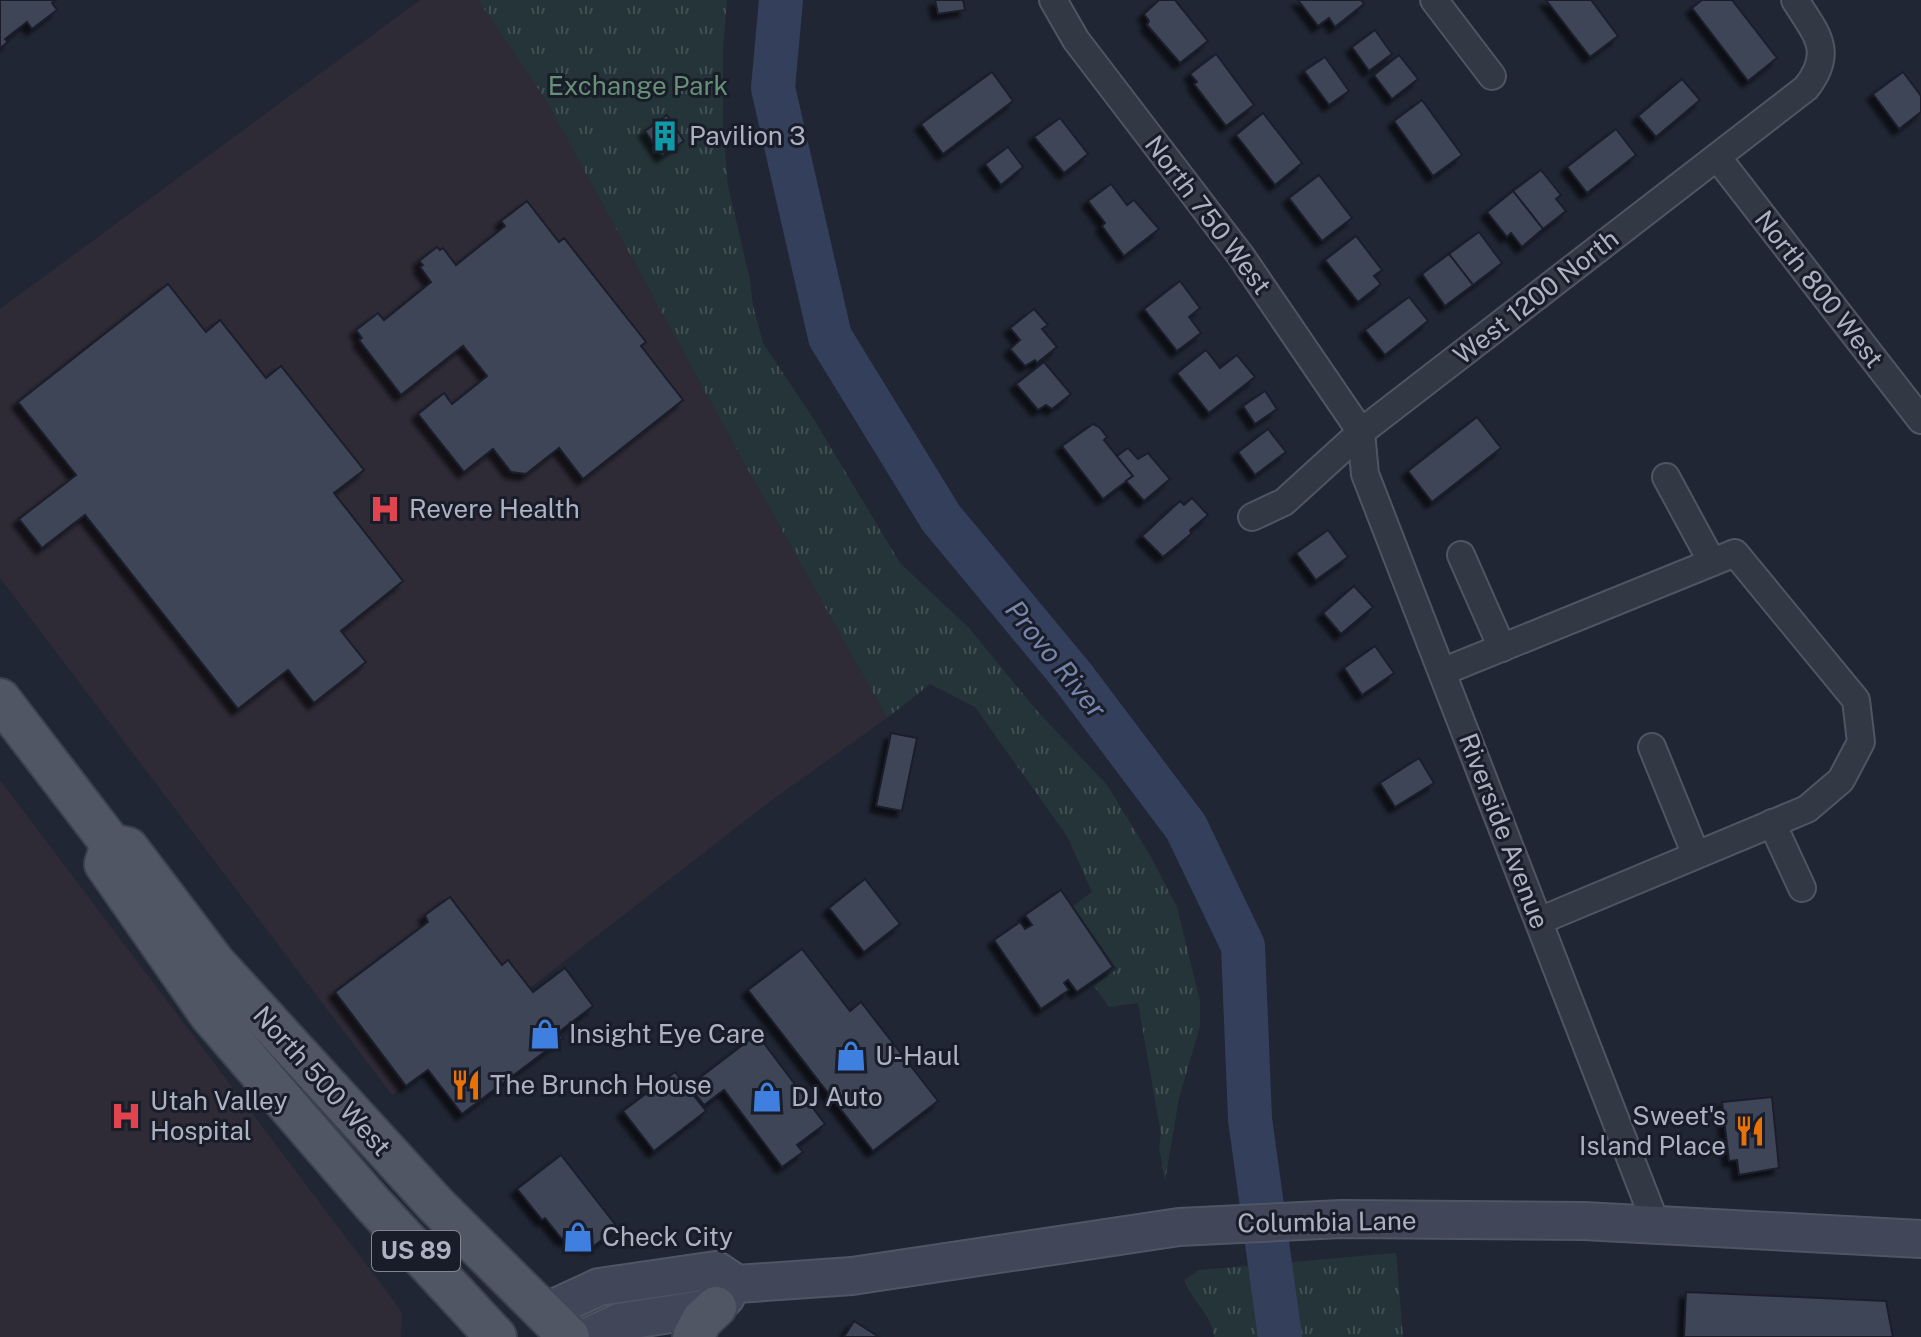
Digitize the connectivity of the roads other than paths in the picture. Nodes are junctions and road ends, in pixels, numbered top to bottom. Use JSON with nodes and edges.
{"nodes":[{"id":1,"x":1053,"y":0,"type":"edge"},
{"id":2,"x":1434,"y":0,"type":"edge"},
{"id":3,"x":1795,"y":0,"type":"edge"},
{"id":4,"x":1492,"y":76,"type":"dead end"},
{"id":5,"x":1717,"y":157,"type":"junction"},
{"id":6,"x":1921,"y":420,"type":"edge"},
{"id":7,"x":1361,"y":432,"type":"junction"},
{"id":8,"x":1666,"y":477,"type":"dead end"},
{"id":9,"x":1252,"y":517,"type":"dead end"},
{"id":10,"x":1461,"y":555,"type":"dead end"},
{"id":11,"x":1712,"y":562,"type":"junction"},
{"id":12,"x":1502,"y":648,"type":"junction"},
{"id":13,"x":1442,"y":672,"type":"junction"},
{"id":14,"x":0,"y":699,"type":"edge"},
{"id":15,"x":1652,"y":747,"type":"dead end"},
{"id":16,"x":1772,"y":823,"type":"junction"},
{"id":17,"x":111,"y":844,"type":"junction"},
{"id":18,"x":1696,"y":855,"type":"junction"},
{"id":19,"x":1802,"y":888,"type":"dead end"},
{"id":20,"x":1539,"y":921,"type":"junction"},
{"id":21,"x":1657,"y":1227,"type":"junction"},
{"id":22,"x":1921,"y":1239,"type":"edge"},
{"id":23,"x":716,"y":1309,"type":"edge"},
{"id":24,"x":557,"y":1324,"type":"edge"},
{"id":25,"x":496,"y":1337,"type":"edge"},
{"id":26,"x":507,"y":1337,"type":"edge"},
{"id":27,"x":587,"y":1337,"type":"edge"}],
"edges":[{"from":1,"to":7,"type":"street","name":"North 750 West"},
{"from":2,"to":4,"type":"street"},
{"from":3,"to":5,"type":"street","name":"West 1200 North"},
{"from":5,"to":6,"type":"street","name":"North 800 West"},
{"from":5,"to":7,"type":"street","name":"West 1200 North"},
{"from":7,"to":9,"type":"street","name":"West 1200 North"},
{"from":7,"to":13,"type":"street","name":"Riverside Avenue"},
{"from":8,"to":11,"type":"street"},
{"from":10,"to":12,"type":"street"},
{"from":11,"to":12,"type":"street"},
{"from":11,"to":16,"type":"street"},
{"from":12,"to":13,"type":"street"},
{"from":13,"to":20,"type":"street","name":"Riverside Avenue"},
{"from":14,"to":17,"type":"main road","name":"North 500 West","number":"US 89"},
{"from":15,"to":18,"type":"street"},
{"from":16,"to":18,"type":"street"},
{"from":16,"to":19,"type":"street"},
{"from":17,"to":24,"type":"main road","name":"North 500 West","number":"US 89"},
{"from":17,"to":25,"type":"main road","name":"North 500 West","number":"US 89"},
{"from":18,"to":20,"type":"street"},
{"from":20,"to":21,"type":"street","name":"Riverside Avenue"},
{"from":21,"to":22,"type":"main road","name":"Columbia Lane"},
{"from":21,"to":23,"type":"main road","name":"Columbia Lane"},
{"from":23,"to":24,"type":"main road","name":"Columbia Lane"},
{"from":23,"to":27,"type":"main road","name":"Columbia Lane"},
{"from":24,"to":26,"type":"main road"}]}
